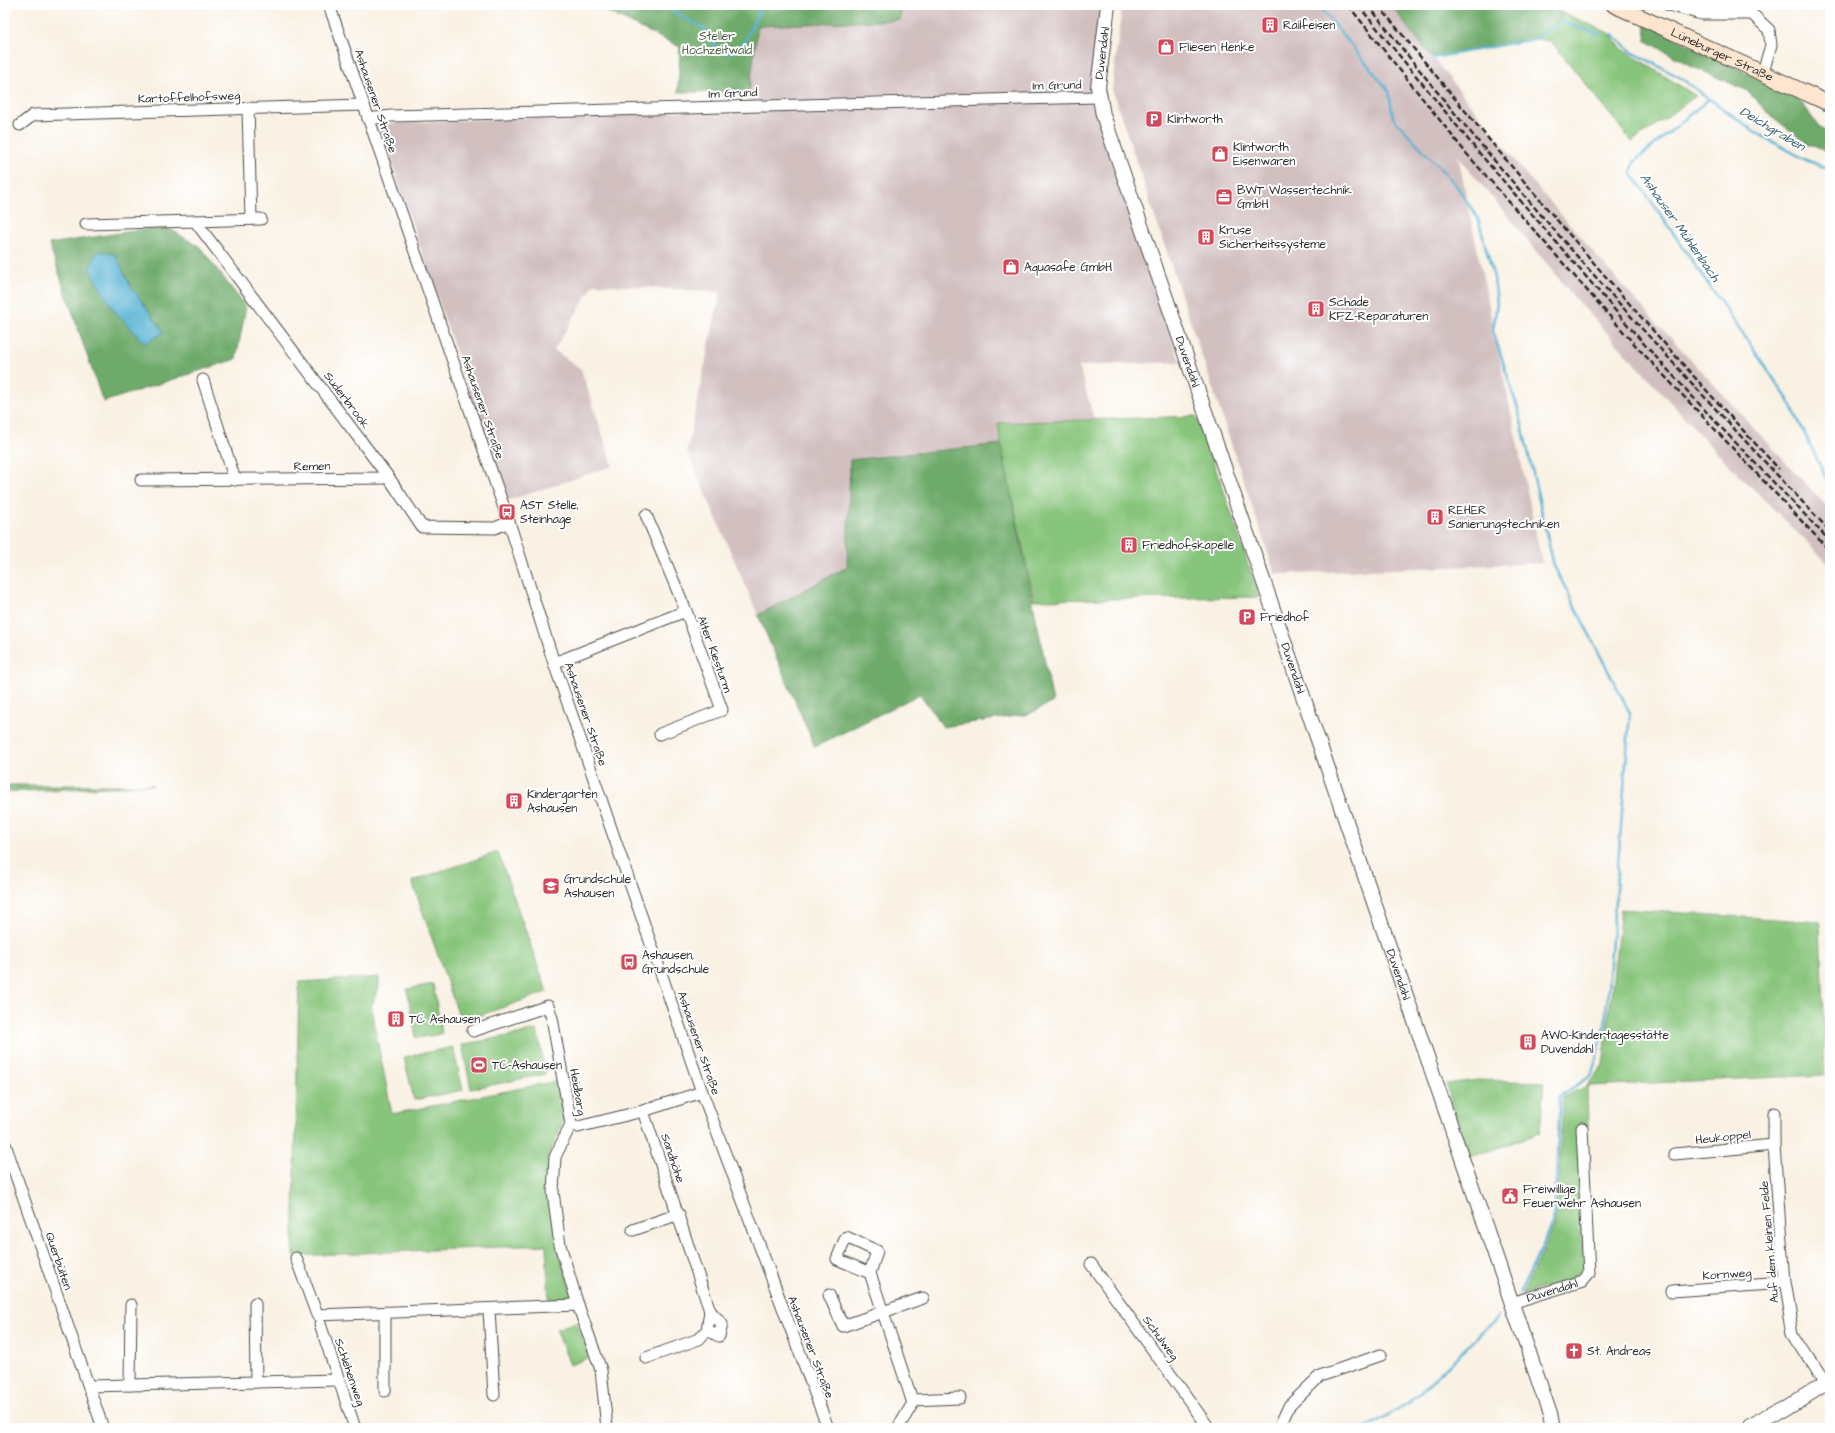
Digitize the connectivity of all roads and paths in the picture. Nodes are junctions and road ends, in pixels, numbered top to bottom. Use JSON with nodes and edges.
{"nodes":[{"id":1,"x":329,"y":5,"type":"edge"},
{"id":2,"x":1108,"y":5,"type":"edge"},
{"id":3,"x":1614,"y":5,"type":"edge"},
{"id":4,"x":1669,"y":5,"type":"edge"},
{"id":5,"x":1763,"y":72,"type":"junction"},
{"id":6,"x":1098,"y":97,"type":"junction"},
{"id":7,"x":1830,"y":104,"type":"edge"},
{"id":8,"x":363,"y":105,"type":"junction"},
{"id":9,"x":248,"y":108,"type":"junction"},
{"id":10,"x":368,"y":118,"type":"junction"},
{"id":11,"x":20,"y":125,"type":"dead end"},
{"id":12,"x":195,"y":221,"type":"junction"},
{"id":13,"x":86,"y":224,"type":"dead end"},
{"id":14,"x":203,"y":380,"type":"dead end"},
{"id":15,"x":389,"y":478,"type":"junction"},
{"id":16,"x":141,"y":480,"type":"dead end"},
{"id":17,"x":235,"y":480,"type":"junction"},
{"id":18,"x":646,"y":515,"type":"dead end"},
{"id":19,"x":509,"y":522,"type":"junction"},
{"id":20,"x":686,"y":611,"type":"junction"},
{"id":21,"x":554,"y":663,"type":"junction"},
{"id":22,"x":660,"y":734,"type":"dead end"},
{"id":23,"x":473,"y":1031,"type":"dead end"},
{"id":24,"x":702,"y":1092,"type":"junction"},
{"id":25,"x":644,"y":1111,"type":"junction"},
{"id":26,"x":1774,"y":1113,"type":"dead end"},
{"id":27,"x":578,"y":1127,"type":"dead end"},
{"id":28,"x":1582,"y":1128,"type":"dead end"},
{"id":29,"x":5,"y":1144,"type":"edge"},
{"id":30,"x":1774,"y":1145,"type":"junction"},
{"id":31,"x":1674,"y":1154,"type":"dead end"},
{"id":32,"x":679,"y":1214,"type":"junction"},
{"id":33,"x":633,"y":1230,"type":"dead end"},
{"id":34,"x":296,"y":1258,"type":"dead end"},
{"id":35,"x":1091,"y":1264,"type":"dead end"},
{"id":36,"x":870,"y":1273,"type":"dead end"},
{"id":37,"x":1784,"y":1283,"type":"junction"},
{"id":38,"x":1672,"y":1291,"type":"dead end"},
{"id":39,"x":829,"y":1295,"type":"dead end"},
{"id":40,"x":923,"y":1298,"type":"dead end"},
{"id":41,"x":255,"y":1303,"type":"dead end"},
{"id":42,"x":1511,"y":1303,"type":"junction"},
{"id":43,"x":131,"y":1305,"type":"dead end"},
{"id":44,"x":578,"y":1305,"type":"junction"},
{"id":45,"x":489,"y":1310,"type":"junction"},
{"id":46,"x":385,"y":1312,"type":"junction"},
{"id":47,"x":883,"y":1312,"type":"junction"},
{"id":48,"x":320,"y":1324,"type":"dead end"},
{"id":49,"x":1381,"y":1355,"type":"dead end"},
{"id":50,"x":646,"y":1358,"type":"dead end"},
{"id":51,"x":338,"y":1380,"type":"junction"},
{"id":52,"x":1827,"y":1381,"type":"edge"},
{"id":53,"x":256,"y":1382,"type":"junction"},
{"id":54,"x":130,"y":1385,"type":"junction"},
{"id":55,"x":90,"y":1386,"type":"junction"},
{"id":56,"x":385,"y":1391,"type":"dead end"},
{"id":57,"x":494,"y":1395,"type":"dead end"},
{"id":58,"x":960,"y":1398,"type":"dead end"},
{"id":59,"x":912,"y":1400,"type":"junction"},
{"id":60,"x":103,"y":1428,"type":"edge"},
{"id":61,"x":355,"y":1428,"type":"edge"},
{"id":62,"x":607,"y":1428,"type":"edge"},
{"id":63,"x":828,"y":1428,"type":"edge"},
{"id":64,"x":898,"y":1428,"type":"edge"},
{"id":65,"x":1209,"y":1428,"type":"edge"},
{"id":66,"x":1279,"y":1428,"type":"edge"},
{"id":67,"x":1553,"y":1428,"type":"edge"},
{"id":68,"x":1748,"y":1428,"type":"edge"}],
"edges":[{"from":1,"to":8,"type":"street","name":"Ashausener Straße"},
{"from":2,"to":6,"type":"street","name":"Duvendahl"},
{"from":3,"to":5,"type":"main road","name":"Lüneburger Straße"},
{"from":4,"to":5,"type":"street"},
{"from":5,"to":7,"type":"main road","name":"Lüneburger Straße"},
{"from":6,"to":10,"type":"street","name":"Im Grund"},
{"from":6,"to":42,"type":"street","name":"Duvendahl"},
{"from":8,"to":9,"type":"street","name":"Kartoffelhofsweg"},
{"from":8,"to":10,"type":"street","name":"Ashausener Straße"},
{"from":9,"to":11,"type":"street","name":"Kartoffelhofsweg"},
{"from":9,"to":12,"type":"street"},
{"from":10,"to":19,"type":"street","name":"Ashausener Straße"},
{"from":12,"to":13,"type":"street"},
{"from":12,"to":15,"type":"street","name":"Suderbrook"},
{"from":14,"to":17,"type":"street"},
{"from":15,"to":17,"type":"street","name":"Remen"},
{"from":15,"to":19,"type":"street","name":"Suderbrook"},
{"from":16,"to":17,"type":"street","name":"Remen"},
{"from":18,"to":20,"type":"street","name":"Alter Kiesturm"},
{"from":19,"to":21,"type":"street","name":"Ashausener Straße"},
{"from":20,"to":21,"type":"street","name":"Alter Kiesturm"},
{"from":20,"to":22,"type":"street","name":"Alter Kiesturm"},
{"from":21,"to":24,"type":"street","name":"Ashausener Straße"},
{"from":23,"to":44,"type":"street","name":"Heidbarg"},
{"from":24,"to":25,"type":"street"},
{"from":24,"to":63,"type":"street","name":"Ashausener Straße"},
{"from":25,"to":27,"type":"street"},
{"from":25,"to":32,"type":"street","name":"Sandhöhe"},
{"from":26,"to":30,"type":"street","name":"Auf dem kleinen Felde"},
{"from":28,"to":42,"type":"street","name":"Duvendahl"},
{"from":29,"to":55,"type":"street","name":"Querbülten"},
{"from":30,"to":31,"type":"street","name":"Heukoppel"},
{"from":30,"to":37,"type":"street","name":"Auf dem kleinen Felde"},
{"from":32,"to":33,"type":"street"},
{"from":32,"to":50,"type":"street","name":"Sandhöhe"},
{"from":34,"to":46,"type":"street"},
{"from":35,"to":65,"type":"street","name":"Schulweg"},
{"from":36,"to":47,"type":"street"},
{"from":37,"to":38,"type":"street","name":"Kornweg"},
{"from":37,"to":52,"type":"street","name":"Auf dem kleinen Felde"},
{"from":39,"to":47,"type":"street"},
{"from":40,"to":47,"type":"street"},
{"from":41,"to":53,"type":"street"},
{"from":42,"to":67,"type":"street","name":"Duvendahl"},
{"from":43,"to":54,"type":"street"},
{"from":44,"to":45,"type":"street"},
{"from":44,"to":62,"type":"street","name":"Heidbarg"},
{"from":45,"to":46,"type":"street"},
{"from":45,"to":57,"type":"street"},
{"from":46,"to":56,"type":"street"},
{"from":47,"to":59,"type":"street"},
{"from":48,"to":51,"type":"street","name":"Schlehenweg"},
{"from":49,"to":66,"type":"street"},
{"from":51,"to":53,"type":"street"},
{"from":51,"to":61,"type":"street","name":"Schlehenweg"},
{"from":52,"to":68,"type":"street"},
{"from":53,"to":54,"type":"street"},
{"from":54,"to":55,"type":"street"},
{"from":55,"to":60,"type":"street","name":"Querbülten"},
{"from":58,"to":59,"type":"street"},
{"from":59,"to":64,"type":"street"}]}
